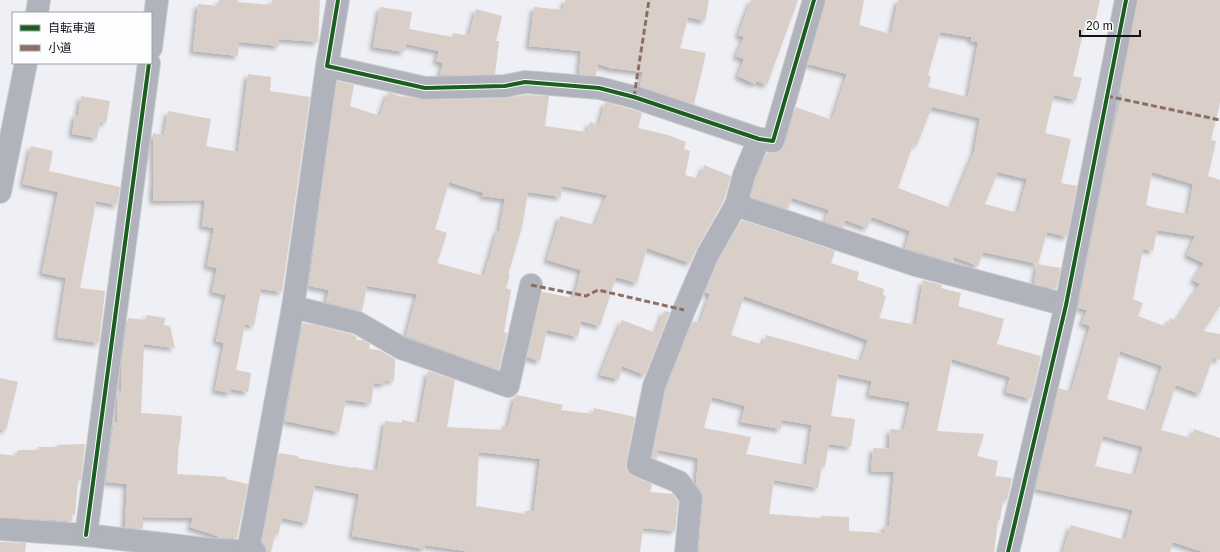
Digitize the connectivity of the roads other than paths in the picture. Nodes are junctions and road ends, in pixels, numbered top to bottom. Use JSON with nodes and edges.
{"nodes":[{"id":1,"x":39,"y":0,"type":"edge"},
{"id":2,"x":157,"y":0,"type":"edge"},
{"id":3,"x":338,"y":0,"type":"edge"},
{"id":4,"x":814,"y":0,"type":"edge"},
{"id":5,"x":1126,"y":0,"type":"edge"},
{"id":6,"x":37,"y":12,"type":"edge"},
{"id":7,"x":152,"y":40,"type":"edge"},
{"id":8,"x":26,"y":64,"type":"edge"},
{"id":9,"x":149,"y":64,"type":"edge"},
{"id":10,"x":326,"y":66,"type":"junction"},
{"id":11,"x":759,"y":138,"type":"junction"},
{"id":12,"x":0,"y":192,"type":"edge"},
{"id":13,"x":736,"y":205,"type":"junction"},
{"id":14,"x":531,"y":285,"type":"dead end"},
{"id":15,"x":1066,"y":305,"type":"junction"},
{"id":16,"x":293,"y":307,"type":"junction"},
{"id":17,"x":0,"y":529,"type":"edge"},
{"id":18,"x":86,"y":534,"type":"junction"},
{"id":19,"x":204,"y":551,"type":"edge"},
{"id":20,"x":251,"y":552,"type":"edge"},
{"id":21,"x":686,"y":552,"type":"edge"},
{"id":22,"x":1008,"y":552,"type":"edge"}],
"edges":[{"from":1,"to":6,"type":"street"},
{"from":2,"to":7,"type":"street"},
{"from":3,"to":10,"type":"street"},
{"from":4,"to":11,"type":"street"},
{"from":5,"to":15,"type":"street"},
{"from":8,"to":12,"type":"street"},
{"from":9,"to":18,"type":"street"},
{"from":10,"to":11,"type":"street"},
{"from":10,"to":16,"type":"street"},
{"from":11,"to":13,"type":"street"},
{"from":13,"to":15,"type":"street"},
{"from":13,"to":21,"type":"street"},
{"from":14,"to":16,"type":"street"},
{"from":15,"to":22,"type":"street"},
{"from":16,"to":20,"type":"street"},
{"from":17,"to":18,"type":"street"},
{"from":18,"to":19,"type":"street"},
{"from":19,"to":20,"type":"street"}]}
